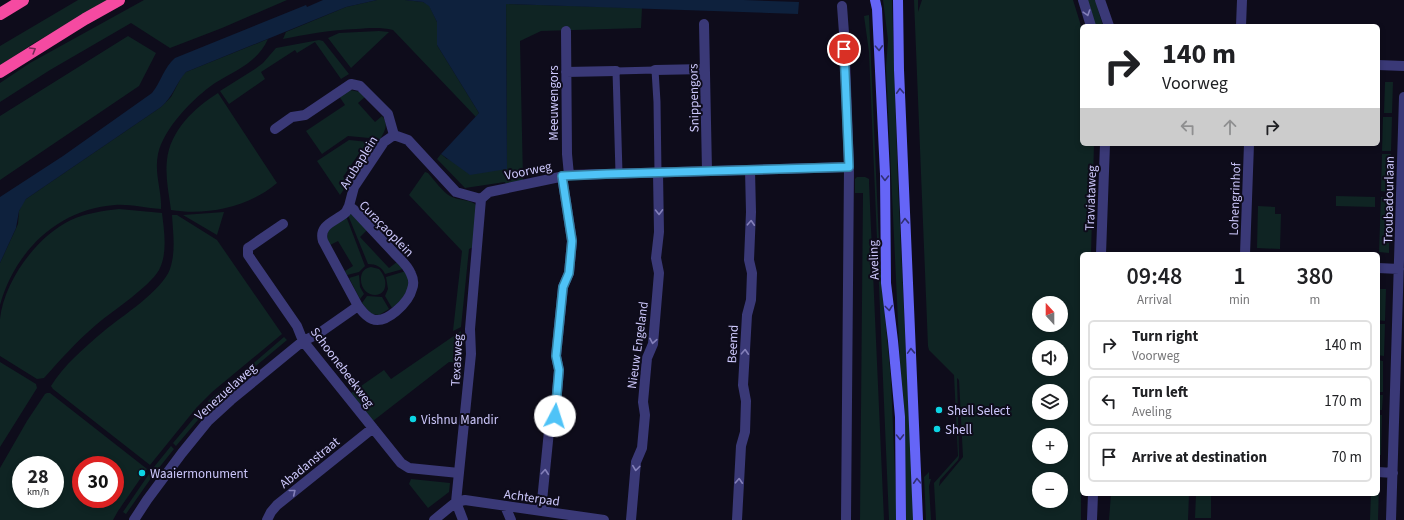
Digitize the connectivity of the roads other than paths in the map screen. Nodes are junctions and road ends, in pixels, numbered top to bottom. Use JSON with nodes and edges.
{"nodes":[{"id":1,"x":23,"y":0,"type":"edge"},
{"id":2,"x":120,"y":0,"type":"edge"},
{"id":3,"x":875,"y":0,"type":"edge"},
{"id":4,"x":898,"y":0,"type":"edge"},
{"id":5,"x":1083,"y":0,"type":"edge"},
{"id":6,"x":1100,"y":0,"type":"edge"},
{"id":7,"x":1242,"y":0,"type":"edge"},
{"id":8,"x":842,"y":6,"type":"dead end"},
{"id":9,"x":0,"y":14,"type":"edge"},
{"id":10,"x":704,"y":24,"type":"dead end"},
{"id":11,"x":1090,"y":24,"type":"edge"},
{"id":12,"x":1107,"y":24,"type":"edge"},
{"id":13,"x":1241,"y":24,"type":"edge"},
{"id":14,"x":566,"y":31,"type":"dead end"},
{"id":15,"x":1380,"y":65,"type":"edge"},
{"id":16,"x":1404,"y":66,"type":"edge"},
{"id":17,"x":705,"y":69,"type":"junction"},
{"id":18,"x":656,"y":70,"type":"junction"},
{"id":19,"x":616,"y":71,"type":"junction"},
{"id":20,"x":0,"y":72,"type":"edge"},
{"id":21,"x":566,"y":72,"type":"junction"},
{"id":22,"x":1404,"y":97,"type":"edge"},
{"id":23,"x":275,"y":129,"type":"dead end"},
{"id":24,"x":394,"y":135,"type":"junction"},
{"id":25,"x":1403,"y":139,"type":"edge"},
{"id":26,"x":1105,"y":146,"type":"edge"},
{"id":27,"x":1249,"y":146,"type":"edge"},
{"id":28,"x":849,"y":167,"type":"junction"},
{"id":29,"x":750,"y":170,"type":"junction"},
{"id":30,"x":707,"y":171,"type":"junction"},
{"id":31,"x":658,"y":173,"type":"junction"},
{"id":32,"x":619,"y":174,"type":"junction"},
{"id":33,"x":565,"y":176,"type":"junction"},
{"id":34,"x":480,"y":200,"type":"junction"},
{"id":35,"x":349,"y":206,"type":"junction"},
{"id":36,"x":283,"y":224,"type":"dead end"},
{"id":37,"x":1101,"y":252,"type":"edge"},
{"id":38,"x":1245,"y":252,"type":"edge"},
{"id":39,"x":1380,"y":268,"type":"edge"},
{"id":40,"x":1399,"y":269,"type":"junction"},
{"id":41,"x":1402,"y":285,"type":"edge"},
{"id":42,"x":358,"y":306,"type":"junction"},
{"id":43,"x":303,"y":341,"type":"junction"},
{"id":44,"x":1399,"y":412,"type":"edge"},
{"id":45,"x":373,"y":428,"type":"junction"},
{"id":46,"x":1380,"y":472,"type":"edge"},
{"id":47,"x":459,"y":473,"type":"junction"},
{"id":48,"x":1393,"y":473,"type":"junction"},
{"id":49,"x":1093,"y":496,"type":"edge"},
{"id":50,"x":456,"y":502,"type":"junction"},
{"id":51,"x":505,"y":506,"type":"junction"},
{"id":52,"x":541,"y":511,"type":"junction"},
{"id":53,"x":134,"y":520,"type":"edge"},
{"id":54,"x":267,"y":520,"type":"edge"},
{"id":55,"x":434,"y":520,"type":"edge"},
{"id":56,"x":463,"y":520,"type":"edge"},
{"id":57,"x":511,"y":520,"type":"edge"},
{"id":58,"x":604,"y":520,"type":"edge"},
{"id":59,"x":631,"y":520,"type":"edge"},
{"id":60,"x":737,"y":520,"type":"edge"},
{"id":61,"x":846,"y":520,"type":"edge"},
{"id":62,"x":901,"y":520,"type":"edge"},
{"id":63,"x":918,"y":520,"type":"edge"},
{"id":64,"x":1092,"y":520,"type":"edge"},
{"id":65,"x":1391,"y":520,"type":"edge"}],
"edges":[{"from":1,"to":9,"type":"highway"},
{"from":20,"to":2,"type":"highway","one_way":true},
{"from":3,"to":62,"type":"main road","name":"Aveling","one_way":true},
{"from":63,"to":4,"type":"main road","one_way":true},
{"from":5,"to":11,"type":"street","one_way":true},
{"from":6,"to":12,"type":"street"},
{"from":7,"to":13,"type":"street"},
{"from":8,"to":28,"type":"street","name":"Aveling"},
{"from":10,"to":17,"type":"street","name":"Snippengors"},
{"from":14,"to":21,"type":"street","name":"Meeuwengors"},
{"from":15,"to":16,"type":"street"},
{"from":17,"to":18,"type":"street"},
{"from":17,"to":30,"type":"street","name":"Snippengors"},
{"from":18,"to":19,"type":"street"},
{"from":18,"to":31,"type":"street"},
{"from":19,"to":21,"type":"street"},
{"from":19,"to":32,"type":"street"},
{"from":21,"to":33,"type":"street","name":"Meeuwengors"},
{"from":22,"to":25,"type":"street","name":"Troubadourlaan"},
{"from":23,"to":24,"type":"street","name":"Arubaplein"},
{"from":24,"to":34,"type":"street","name":"Arubaplein"},
{"from":24,"to":35,"type":"street","name":"Arubaplein"},
{"from":25,"to":40,"type":"street","name":"Troubadourlaan"},
{"from":26,"to":37,"type":"street","name":"Traviataweg"},
{"from":27,"to":38,"type":"street","name":"Lohengrinhof"},
{"from":28,"to":29,"type":"street","name":"Voorweg"},
{"from":28,"to":61,"type":"street","name":"Aveling"},
{"from":29,"to":30,"type":"street","name":"Voorweg"},
{"from":60,"to":29,"type":"street","name":"Beemd","one_way":true},
{"from":30,"to":31,"type":"street","name":"Voorweg"},
{"from":31,"to":32,"type":"street","name":"Voorweg"},
{"from":31,"to":59,"type":"street","name":"Nieuw Engeland","one_way":true},
{"from":32,"to":33,"type":"street","name":"Voorweg"},
{"from":33,"to":34,"type":"street","name":"Voorweg"},
{"from":52,"to":33,"type":"street","name":"Meeuwengors","one_way":true},
{"from":34,"to":47,"type":"street","name":"Texasweg"},
{"from":35,"to":42,"type":"street","name":"Curaçaoplein"},
{"from":35,"to":42,"type":"street","name":"Curaçaoplein"},
{"from":36,"to":43,"type":"street","name":"Schoonebeekweg"},
{"from":39,"to":40,"type":"street"},
{"from":40,"to":41,"type":"street","name":"Troubadourlaan"},
{"from":41,"to":44,"type":"street","name":"Troubadourlaan"},
{"from":42,"to":43,"type":"street","name":"Venezuelaweg"},
{"from":43,"to":45,"type":"street","name":"Schoonebeekweg"},
{"from":43,"to":53,"type":"street","name":"Venezuelaweg"},
{"from":44,"to":48,"type":"street","name":"Troubadourlaan"},
{"from":45,"to":47,"type":"street","name":"Schoonebeekweg"},
{"from":54,"to":45,"type":"street","name":"Abadanstraat","one_way":true},
{"from":46,"to":48,"type":"street"},
{"from":47,"to":50,"type":"street","name":"Texasweg"},
{"from":48,"to":65,"type":"street","name":"Troubadourlaan"},
{"from":49,"to":64,"type":"street"},
{"from":50,"to":51,"type":"street","name":"Achterpad"},
{"from":50,"to":55,"type":"street"},
{"from":50,"to":56,"type":"street","name":"Texasweg"},
{"from":51,"to":52,"type":"street","name":"Achterpad"},
{"from":51,"to":57,"type":"street"},
{"from":52,"to":58,"type":"street","name":"Achterpad"}]}
